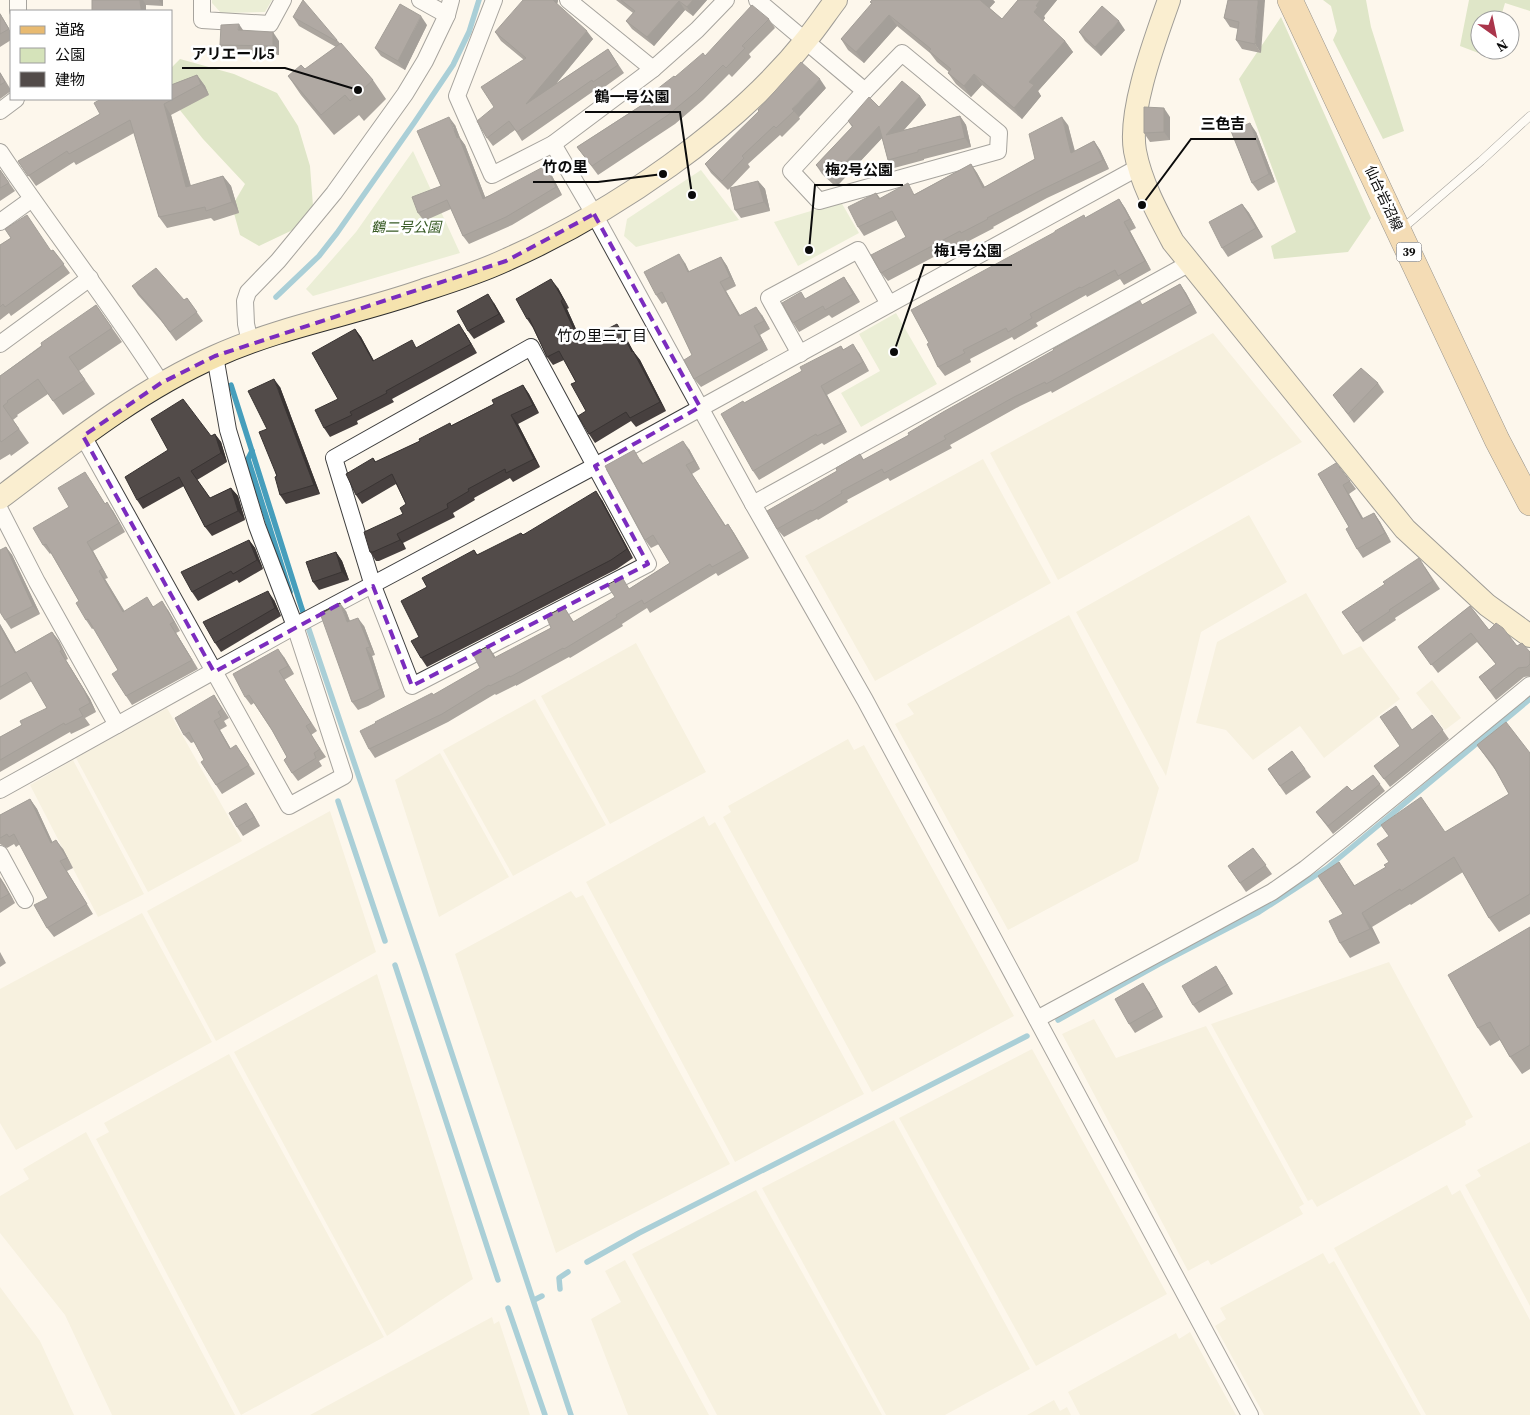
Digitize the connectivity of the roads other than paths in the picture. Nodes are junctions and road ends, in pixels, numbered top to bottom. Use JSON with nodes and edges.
{"nodes":[{"id":1,"x":202,"y":0,"type":"edge"},
{"id":2,"x":283,"y":0,"type":"edge"},
{"id":3,"x":420,"y":0,"type":"edge"},
{"id":4,"x":494,"y":0,"type":"edge"},
{"id":5,"x":568,"y":0,"type":"edge"},
{"id":6,"x":726,"y":0,"type":"edge"},
{"id":7,"x":757,"y":0,"type":"edge"},
{"id":8,"x":836,"y":0,"type":"edge"},
{"id":9,"x":1169,"y":0,"type":"edge"},
{"id":10,"x":1290,"y":0,"type":"edge"},
{"id":11,"x":449,"y":8,"type":"edge"},
{"id":12,"x":806,"y":41,"type":"junction"},
{"id":13,"x":653,"y":69,"type":"junction"},
{"id":14,"x":865,"y":91,"type":"junction"},
{"id":15,"x":15,"y":100,"type":"edge"},
{"id":16,"x":0,"y":111,"type":"edge"},
{"id":17,"x":1530,"y":116,"type":"edge"},
{"id":18,"x":553,"y":144,"type":"junction"},
{"id":19,"x":0,"y":152,"type":"edge"},
{"id":20,"x":1139,"y":167,"type":"junction"},
{"id":21,"x":32,"y":200,"type":"junction"},
{"id":22,"x":594,"y":214,"type":"junction"},
{"id":23,"x":0,"y":222,"type":"edge"},
{"id":24,"x":1399,"y":231,"type":"junction"},
{"id":25,"x":1190,"y":263,"type":"junction"},
{"id":26,"x":90,"y":278,"type":"junction"},
{"id":27,"x":889,"y":304,"type":"junction"},
{"id":28,"x":250,"y":342,"type":"junction"},
{"id":29,"x":0,"y":344,"type":"edge"},
{"id":30,"x":800,"y":354,"type":"junction"},
{"id":31,"x":215,"y":356,"type":"junction"},
{"id":32,"x":162,"y":383,"type":"junction"},
{"id":33,"x":700,"y":408,"type":"junction"},
{"id":34,"x":83,"y":436,"type":"junction"},
{"id":35,"x":595,"y":466,"type":"junction"},
{"id":36,"x":0,"y":498,"type":"edge"},
{"id":37,"x":1530,"y":503,"type":"edge"},
{"id":38,"x":753,"y":504,"type":"junction"},
{"id":39,"x":0,"y":510,"type":"edge"},
{"id":40,"x":373,"y":586,"type":"junction"},
{"id":41,"x":297,"y":626,"type":"junction"},
{"id":42,"x":1530,"y":636,"type":"edge"},
{"id":43,"x":214,"y":672,"type":"junction"},
{"id":44,"x":1530,"y":685,"type":"edge"},
{"id":45,"x":117,"y":725,"type":"junction"},
{"id":46,"x":0,"y":790,"type":"edge"},
{"id":47,"x":0,"y":854,"type":"edge"},
{"id":48,"x":25,"y":900,"type":"dead end"},
{"id":49,"x":1037,"y":1019,"type":"junction"},
{"id":50,"x":1250,"y":1415,"type":"edge"}],
"edges":[{"from":1,"to":2,"type":"street"},
{"from":3,"to":11,"type":"street"},
{"from":4,"to":18,"type":"street"},
{"from":5,"to":13,"type":"street"},
{"from":6,"to":13,"type":"street"},
{"from":7,"to":12,"type":"street"},
{"from":8,"to":12,"type":"street"},
{"from":9,"to":20,"type":"street"},
{"from":10,"to":24,"type":"main road","name":"仙台岩沼線","number":"39"},
{"from":11,"to":28,"type":"street"},
{"from":12,"to":14,"type":"street"},
{"from":12,"to":22,"type":"street"},
{"from":13,"to":18,"type":"street"},
{"from":14,"to":14,"type":"street"},
{"from":15,"to":16,"type":"street"},
{"from":17,"to":24,"type":"lane"},
{"from":18,"to":22,"type":"street"},
{"from":19,"to":21,"type":"street"},
{"from":20,"to":25,"type":"street"},
{"from":20,"to":27,"type":"street"},
{"from":21,"to":23,"type":"street"},
{"from":21,"to":26,"type":"street"},
{"from":22,"to":28,"type":"street"},
{"from":22,"to":33,"type":"street"},
{"from":24,"to":37,"type":"main road","name":"仙台岩沼線","number":"39"},
{"from":25,"to":38,"type":"street"},
{"from":25,"to":42,"type":"street"},
{"from":26,"to":29,"type":"street"},
{"from":26,"to":32,"type":"street"},
{"from":27,"to":30,"type":"street"},
{"from":27,"to":30,"type":"street"},
{"from":28,"to":31,"type":"street"},
{"from":30,"to":33,"type":"street"},
{"from":31,"to":32,"type":"street"},
{"from":31,"to":41,"type":"street"},
{"from":32,"to":34,"type":"street"},
{"from":33,"to":35,"type":"street"},
{"from":33,"to":38,"type":"street"},
{"from":34,"to":36,"type":"street"},
{"from":34,"to":43,"type":"street"},
{"from":35,"to":40,"type":"street"},
{"from":35,"to":40,"type":"street"},
{"from":35,"to":40,"type":"street"},
{"from":38,"to":49,"type":"street"},
{"from":39,"to":45,"type":"street"},
{"from":40,"to":41,"type":"street"},
{"from":41,"to":43,"type":"street"},
{"from":41,"to":43,"type":"street"},
{"from":43,"to":45,"type":"street"},
{"from":44,"to":49,"type":"street"},
{"from":45,"to":46,"type":"street"},
{"from":47,"to":48,"type":"street"},
{"from":49,"to":50,"type":"street"}]}
